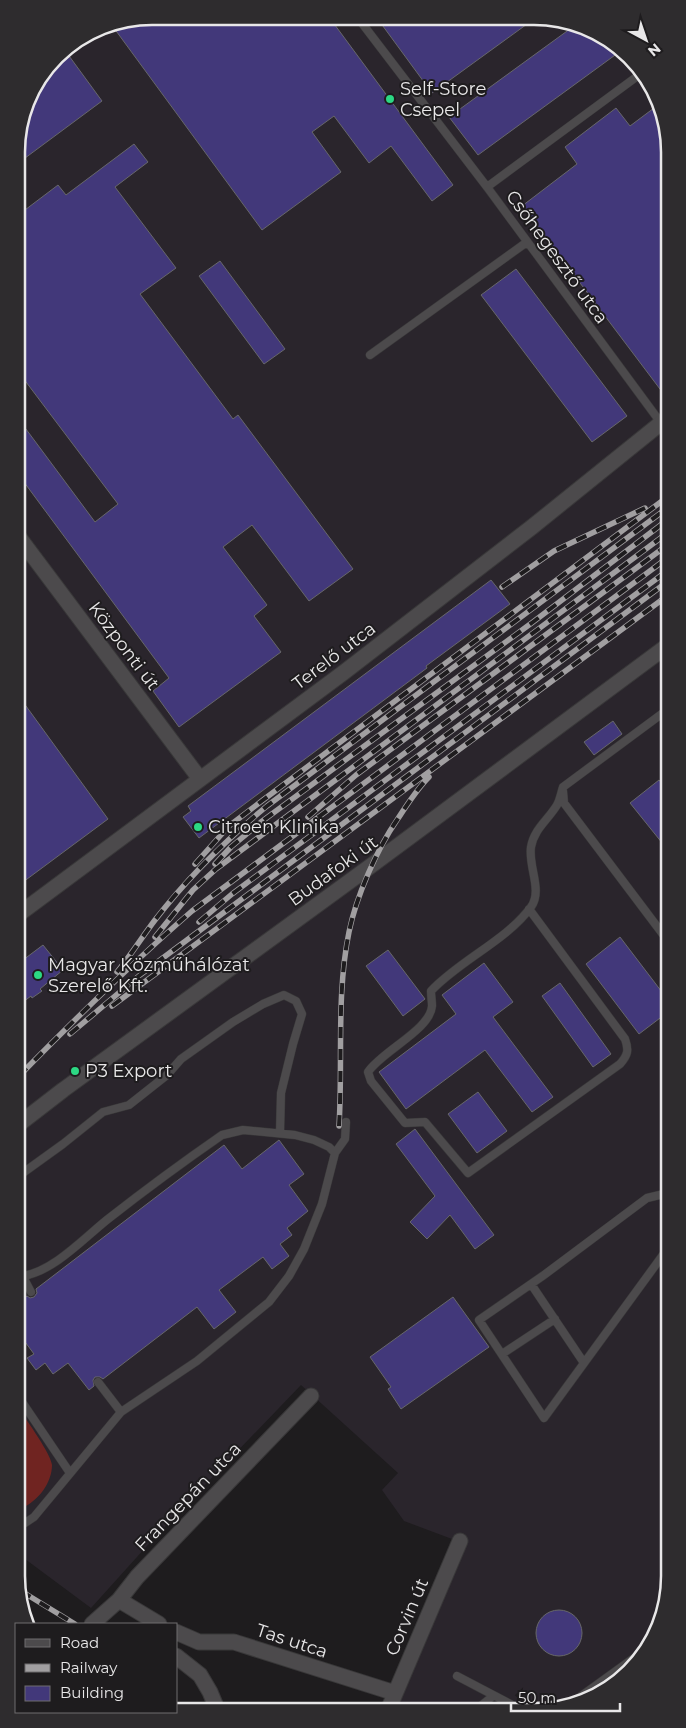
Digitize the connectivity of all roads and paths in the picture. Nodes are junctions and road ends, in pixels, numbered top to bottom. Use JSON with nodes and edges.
{"nodes":[{"id":1,"x":363,"y":25,"type":"edge"},
{"id":2,"x":636,"y":77,"type":"edge"},
{"id":3,"x":487,"y":188,"type":"junction"},
{"id":4,"x":527,"y":242,"type":"junction"},
{"id":5,"x":370,"y":355,"type":"dead end"},
{"id":6,"x":661,"y":417,"type":"edge"},
{"id":7,"x":661,"y":423,"type":"edge"},
{"id":8,"x":25,"y":545,"type":"edge"},
{"id":9,"x":661,"y":652,"type":"edge"},
{"id":10,"x":661,"y":714,"type":"edge"},
{"id":11,"x":200,"y":779,"type":"junction"},
{"id":12,"x":563,"y":787,"type":"junction"},
{"id":13,"x":529,"y":909,"type":"junction"},
{"id":14,"x":25,"y":910,"type":"edge"},
{"id":15,"x":661,"y":932,"type":"edge"},
{"id":16,"x":25,"y":1119,"type":"edge"},
{"id":17,"x":346,"y":1122,"type":"dead end"},
{"id":18,"x":280,"y":1132,"type":"junction"},
{"id":19,"x":334,"y":1153,"type":"junction"},
{"id":20,"x":25,"y":1171,"type":"edge"},
{"id":21,"x":661,"y":1195,"type":"edge"},
{"id":22,"x":661,"y":1258,"type":"edge"},
{"id":23,"x":25,"y":1274,"type":"edge"},
{"id":24,"x":25,"y":1280,"type":"edge"},
{"id":25,"x":531,"y":1284,"type":"junction"},
{"id":26,"x":31,"y":1292,"type":"dead end"},
{"id":27,"x":555,"y":1319,"type":"junction"},
{"id":28,"x":502,"y":1354,"type":"junction"},
{"id":29,"x":584,"y":1363,"type":"junction"},
{"id":30,"x":98,"y":1382,"type":"dead end"},
{"id":31,"x":311,"y":1396,"type":"dead end"},
{"id":32,"x":25,"y":1406,"type":"edge"},
{"id":33,"x":121,"y":1412,"type":"junction"},
{"id":34,"x":70,"y":1473,"type":"junction"},
{"id":35,"x":25,"y":1523,"type":"edge"},
{"id":36,"x":460,"y":1541,"type":"dead end"},
{"id":37,"x":119,"y":1600,"type":"junction"},
{"id":38,"x":93,"y":1623,"type":"edge"},
{"id":39,"x":157,"y":1623,"type":"edge"},
{"id":40,"x":178,"y":1633,"type":"edge"},
{"id":41,"x":178,"y":1658,"type":"edge"},
{"id":42,"x":623,"y":1666,"type":"edge"},
{"id":43,"x":457,"y":1676,"type":"dead end"},
{"id":44,"x":589,"y":1690,"type":"edge"},
{"id":45,"x":395,"y":1694,"type":"junction"},
{"id":46,"x":494,"y":1696,"type":"junction"},
{"id":47,"x":215,"y":1703,"type":"edge"},
{"id":48,"x":391,"y":1703,"type":"edge"},
{"id":49,"x":485,"y":1703,"type":"edge"},
{"id":50,"x":508,"y":1703,"type":"edge"}],
"edges":[{"from":1,"to":3,"type":"lane"},
{"from":2,"to":3,"type":"lane","name":"Csőhegesztő utca"},
{"from":3,"to":4,"type":"lane","name":"Csőhegesztő utca"},
{"from":4,"to":5,"type":"lane"},
{"from":4,"to":6,"type":"lane","name":"Csőhegesztő utca"},
{"from":7,"to":11,"type":"street","name":"Terelő utca"},
{"from":8,"to":11,"type":"street","name":"Központi út"},
{"from":9,"to":16,"type":"street","name":"Budafoki út"},
{"from":10,"to":12,"type":"lane"},
{"from":11,"to":14,"type":"street","name":"Terelő utca"},
{"from":12,"to":13,"type":"lane"},
{"from":12,"to":15,"type":"lane"},
{"from":13,"to":13,"type":"lane"},
{"from":17,"to":19,"type":"lane"},
{"from":18,"to":19,"type":"lane"},
{"from":18,"to":20,"type":"lane"},
{"from":18,"to":23,"type":"lane"},
{"from":19,"to":33,"type":"lane"},
{"from":21,"to":25,"type":"lane"},
{"from":22,"to":29,"type":"lane"},
{"from":24,"to":26,"type":"lane"},
{"from":25,"to":27,"type":"lane"},
{"from":25,"to":28,"type":"lane"},
{"from":27,"to":28,"type":"lane"},
{"from":27,"to":29,"type":"lane"},
{"from":28,"to":29,"type":"lane"},
{"from":30,"to":33,"type":"lane"},
{"from":31,"to":37,"type":"street","name":"Frangepán utca"},
{"from":32,"to":34,"type":"lane"},
{"from":33,"to":34,"type":"lane"},
{"from":34,"to":35,"type":"lane"},
{"from":36,"to":45,"type":"street","name":"Corvin út"},
{"from":37,"to":38,"type":"street","name":"Frangepán utca"},
{"from":37,"to":39,"type":"street"},
{"from":40,"to":45,"type":"street","name":"Tas utca"},
{"from":41,"to":47,"type":"street"},
{"from":42,"to":44,"type":"lane"},
{"from":43,"to":46,"type":"lane"},
{"from":45,"to":48,"type":"street","name":"Corvin út"},
{"from":46,"to":49,"type":"lane"},
{"from":46,"to":50,"type":"lane"}]}
